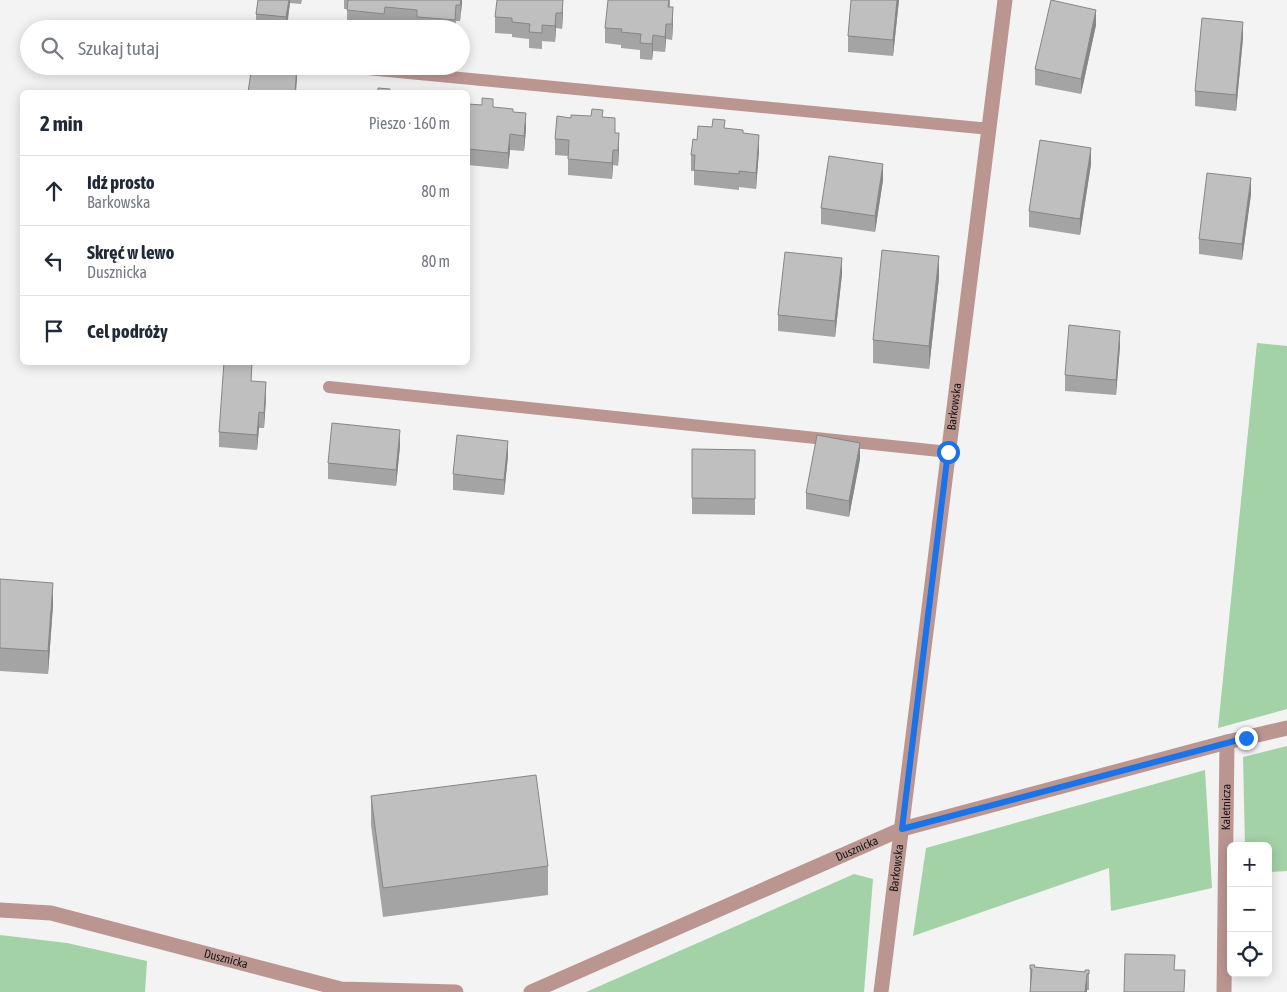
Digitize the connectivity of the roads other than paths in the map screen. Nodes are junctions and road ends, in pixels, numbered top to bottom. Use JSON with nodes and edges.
{"nodes":[{"id":1,"x":1005,"y":0,"type":"edge"},
{"id":2,"x":429,"y":75,"type":"edge"},
{"id":3,"x":990,"y":129,"type":"junction"},
{"id":4,"x":329,"y":387,"type":"dead end"},
{"id":5,"x":948,"y":452,"type":"junction"},
{"id":6,"x":1287,"y":728,"type":"edge"},
{"id":7,"x":1227,"y":742,"type":"junction"},
{"id":8,"x":902,"y":829,"type":"junction"},
{"id":9,"x":0,"y":910,"type":"edge"},
{"id":10,"x":456,"y":992,"type":"edge"},
{"id":11,"x":531,"y":992,"type":"edge"},
{"id":12,"x":881,"y":992,"type":"edge"},
{"id":13,"x":1224,"y":992,"type":"edge"}],
"edges":[{"from":1,"to":3,"type":"street","name":"Barkowska"},
{"from":2,"to":3,"type":"lane"},
{"from":3,"to":5,"type":"street","name":"Barkowska"},
{"from":4,"to":5,"type":"lane"},
{"from":5,"to":8,"type":"street","name":"Barkowska"},
{"from":6,"to":7,"type":"street","name":"Dusznicka"},
{"from":7,"to":8,"type":"street","name":"Dusznicka"},
{"from":7,"to":13,"type":"street","name":"Kaletnicza"},
{"from":8,"to":11,"type":"street","name":"Dusznicka"},
{"from":8,"to":12,"type":"street","name":"Barkowska"},
{"from":9,"to":10,"type":"street","name":"Dusznicka"}]}
